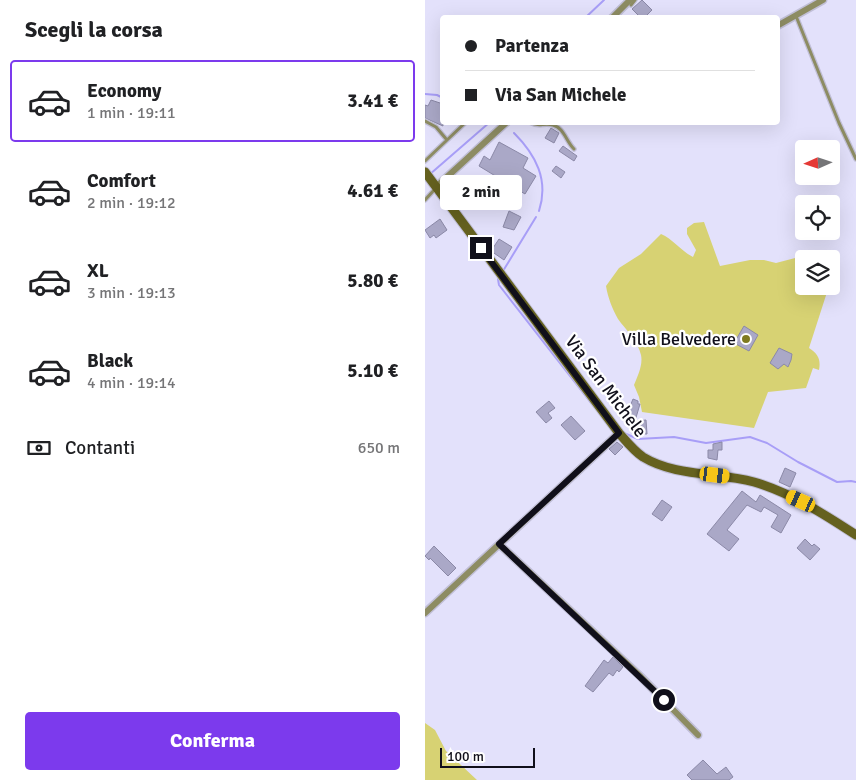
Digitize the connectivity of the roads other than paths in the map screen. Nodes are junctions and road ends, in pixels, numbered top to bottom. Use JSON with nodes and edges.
{"nodes":[{"id":1,"x":635,"y":0,"type":"edge"},
{"id":2,"x":823,"y":0,"type":"edge"},
{"id":3,"x":630,"y":2,"type":"edge"},
{"id":4,"x":615,"y":15,"type":"edge"},
{"id":5,"x":796,"y":16,"type":"junction"},
{"id":6,"x":780,"y":24,"type":"edge"},
{"id":7,"x":425,"y":121,"type":"edge"},
{"id":8,"x":464,"y":125,"type":"edge"},
{"id":9,"x":504,"y":125,"type":"edge"},
{"id":10,"x":536,"y":125,"type":"edge"},
{"id":11,"x":554,"y":125,"type":"edge"},
{"id":12,"x":554,"y":125,"type":"edge"},
{"id":13,"x":447,"y":140,"type":"junction"},
{"id":14,"x":574,"y":149,"type":"dead end"},
{"id":15,"x":856,"y":159,"type":"edge"},
{"id":16,"x":425,"y":161,"type":"edge"},
{"id":17,"x":425,"y":172,"type":"edge"},
{"id":18,"x":434,"y":185,"type":"junction"},
{"id":19,"x":425,"y":200,"type":"edge"},
{"id":20,"x":619,"y":433,"type":"junction"},
{"id":21,"x":856,"y":535,"type":"edge"},
{"id":22,"x":499,"y":544,"type":"junction"},
{"id":23,"x":425,"y":613,"type":"edge"},
{"id":24,"x":699,"y":735,"type":"dead end"}],
"edges":[{"from":1,"to":3,"type":"lane"},
{"from":2,"to":5,"type":"street"},
{"from":3,"to":4,"type":"street"},
{"from":5,"to":6,"type":"street"},
{"from":5,"to":15,"type":"lane"},
{"from":7,"to":13,"type":"lane"},
{"from":8,"to":13,"type":"lane"},
{"from":9,"to":18,"type":"street"},
{"from":10,"to":11,"type":"lane"},
{"from":12,"to":14,"type":"lane"},
{"from":13,"to":16,"type":"lane"},
{"from":17,"to":18,"type":"main road","name":"Via San Michele"},
{"from":18,"to":19,"type":"lane"},
{"from":18,"to":20,"type":"main road","name":"Via San Michele"},
{"from":20,"to":21,"type":"main road","name":"Via San Michele"},
{"from":20,"to":22,"type":"street"},
{"from":22,"to":23,"type":"street"},
{"from":22,"to":24,"type":"street"}]}
